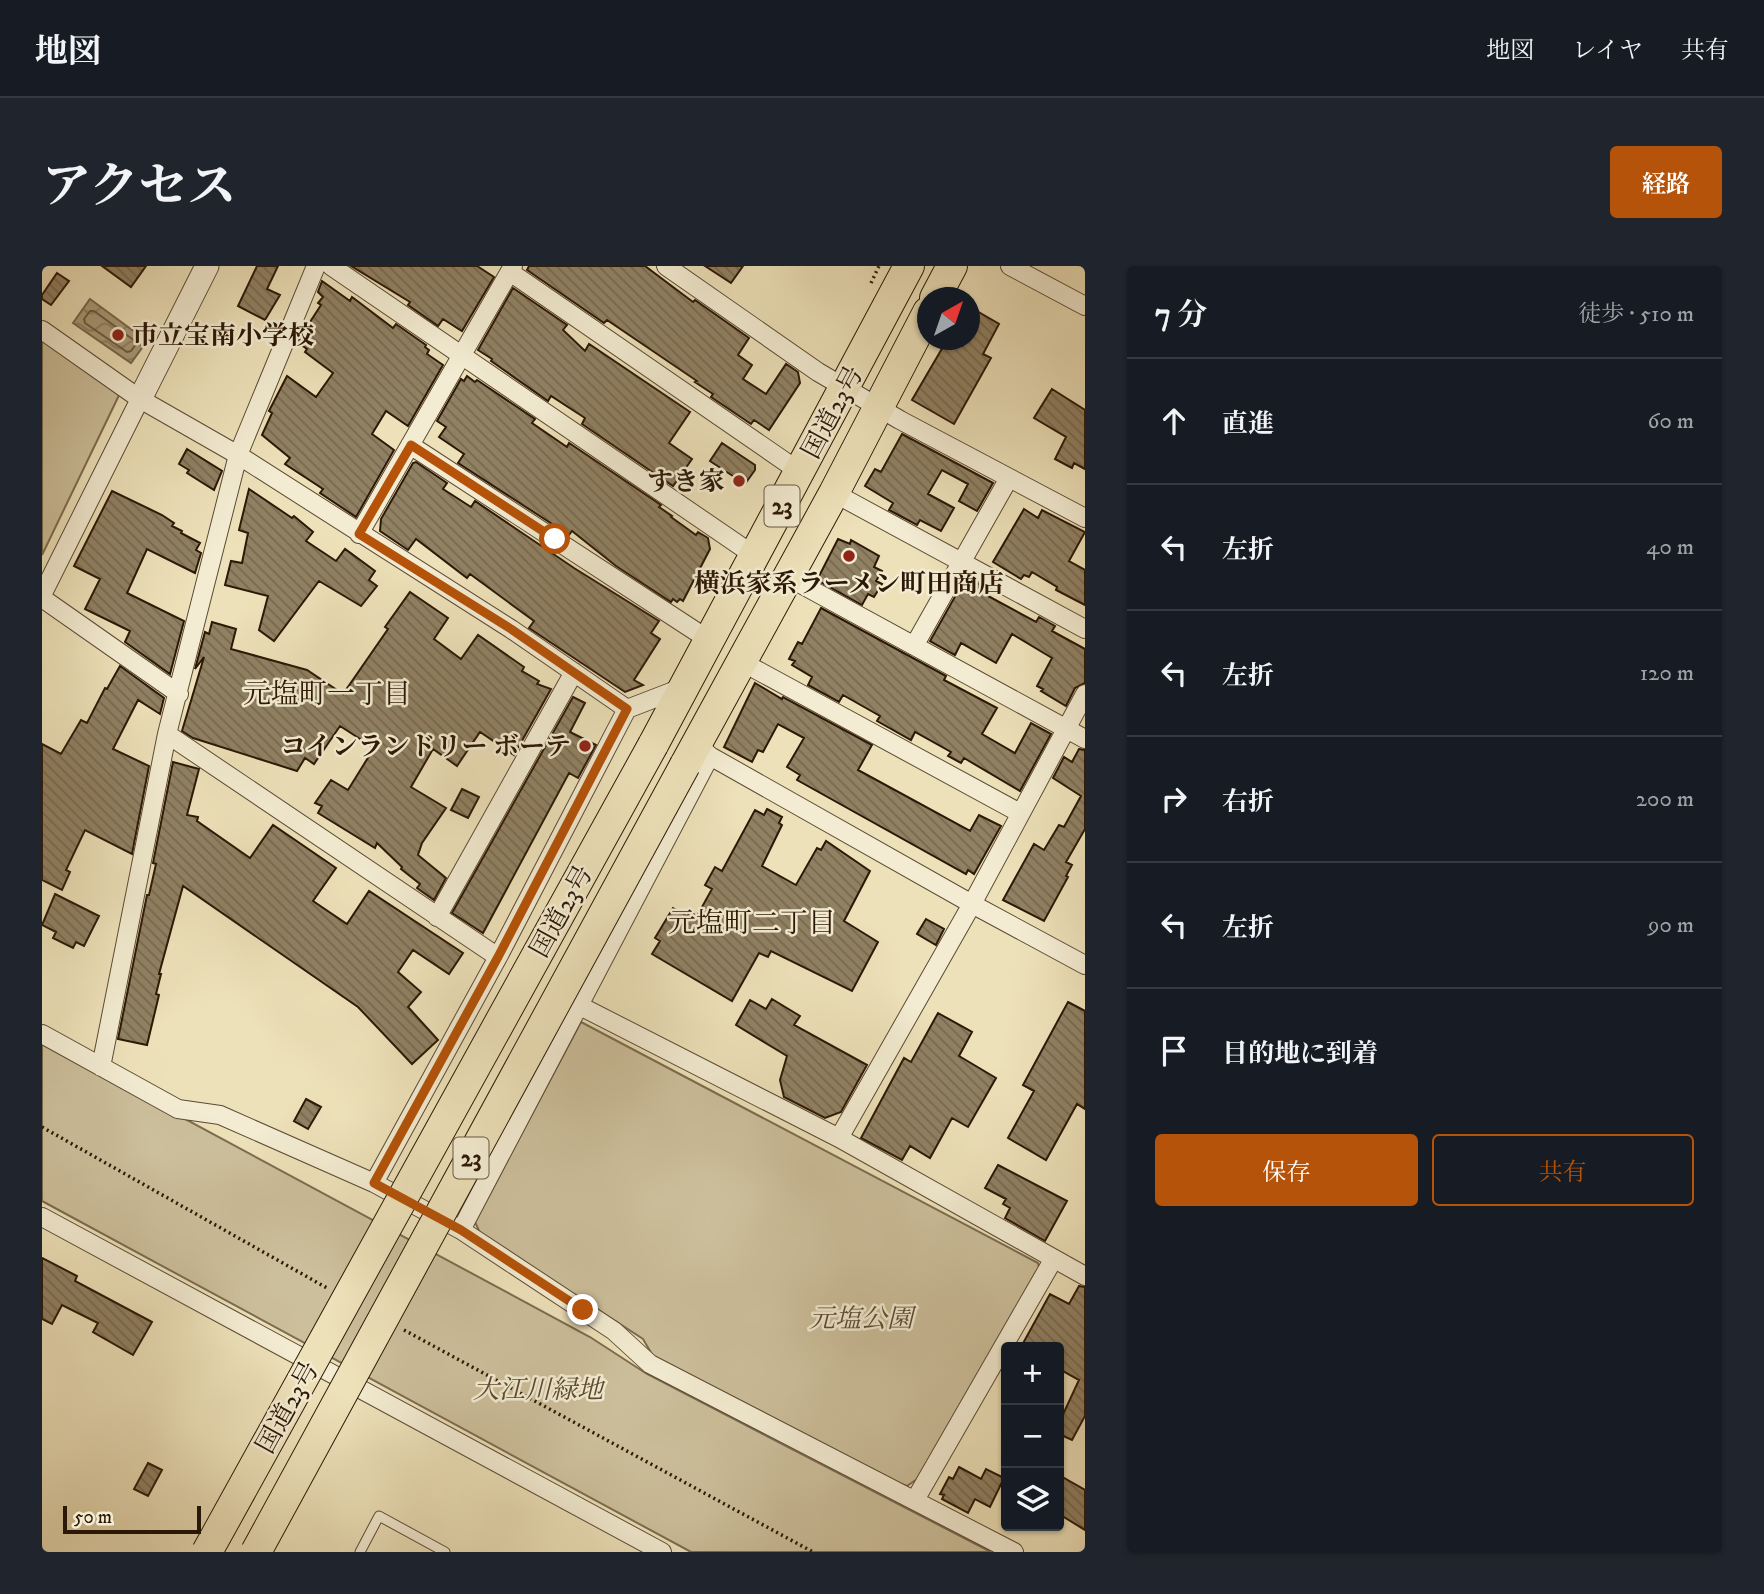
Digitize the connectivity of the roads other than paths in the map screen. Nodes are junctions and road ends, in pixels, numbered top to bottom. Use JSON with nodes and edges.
{"nodes":[{"id":1,"x":207,"y":266,"type":"edge"},
{"id":2,"x":316,"y":266,"type":"edge"},
{"id":3,"x":331,"y":266,"type":"edge"},
{"id":4,"x":666,"y":266,"type":"edge"},
{"id":5,"x":909,"y":266,"type":"edge"},
{"id":6,"x":952,"y":266,"type":"edge"},
{"id":7,"x":1010,"y":266,"type":"edge"},
{"id":8,"x":512,"y":269,"type":"edge"},
{"id":9,"x":941,"y":287,"type":"edge"},
{"id":10,"x":1085,"y":306,"type":"edge"},
{"id":11,"x":42,"y":330,"type":"edge"},
{"id":12,"x":917,"y":333,"type":"edge"},
{"id":13,"x":461,"y":356,"type":"junction"},
{"id":14,"x":845,"y":387,"type":"junction"},
{"id":15,"x":140,"y":399,"type":"junction"},
{"id":16,"x":878,"y":407,"type":"junction"},
{"id":17,"x":411,"y":445,"type":"junction"},
{"id":18,"x":238,"y":455,"type":"junction"},
{"id":19,"x":800,"y":472,"type":"junction"},
{"id":20,"x":1009,"y":478,"type":"junction"},
{"id":21,"x":834,"y":493,"type":"junction"},
{"id":22,"x":1085,"y":518,"type":"edge"},
{"id":23,"x":359,"y":534,"type":"junction"},
{"id":24,"x":755,"y":556,"type":"junction"},
{"id":25,"x":960,"y":562,"type":"junction"},
{"id":26,"x":788,"y":577,"type":"junction"},
{"id":27,"x":42,"y":597,"type":"edge"},
{"id":28,"x":1085,"y":629,"type":"edge"},
{"id":29,"x":709,"y":640,"type":"junction"},
{"id":30,"x":914,"y":646,"type":"junction"},
{"id":31,"x":742,"y":662,"type":"junction"},
{"id":32,"x":573,"y":672,"type":"junction"},
{"id":33,"x":684,"y":687,"type":"junction"},
{"id":34,"x":179,"y":694,"type":"junction"},
{"id":35,"x":1085,"y":694,"type":"edge"},
{"id":36,"x":627,"y":709,"type":"junction"},
{"id":37,"x":1066,"y":728,"type":"junction"},
{"id":38,"x":167,"y":734,"type":"junction"},
{"id":39,"x":1085,"y":738,"type":"edge"},
{"id":40,"x":697,"y":755,"type":"junction"},
{"id":41,"x":1020,"y":813,"type":"junction"},
{"id":42,"x":972,"y":904,"type":"junction"},
{"id":43,"x":437,"y":917,"type":"junction"},
{"id":44,"x":498,"y":957,"type":"junction"},
{"id":45,"x":1085,"y":965,"type":"edge"},
{"id":46,"x":580,"y":1006,"type":"junction"},
{"id":47,"x":42,"y":1034,"type":"edge"},
{"id":48,"x":100,"y":1067,"type":"junction"},
{"id":49,"x":839,"y":1138,"type":"junction"},
{"id":50,"x":374,"y":1183,"type":"junction"},
{"id":51,"x":42,"y":1217,"type":"edge"},
{"id":52,"x":461,"y":1230,"type":"junction"},
{"id":53,"x":1053,"y":1260,"type":"junction"},
{"id":54,"x":1085,"y":1276,"type":"edge"},
{"id":55,"x":915,"y":1500,"type":"junction"},
{"id":56,"x":207,"y":1552,"type":"edge"},
{"id":57,"x":256,"y":1552,"type":"edge"},
{"id":58,"x":360,"y":1552,"type":"edge"},
{"id":59,"x":445,"y":1552,"type":"edge"},
{"id":60,"x":662,"y":1552,"type":"edge"},
{"id":61,"x":1014,"y":1552,"type":"edge"}],
"edges":[{"from":1,"to":15,"type":"street"},
{"from":2,"to":18,"type":"street"},
{"from":3,"to":13,"type":"street"},
{"from":4,"to":14,"type":"street"},
{"from":5,"to":14,"type":"highway","name":"国道23号","number":"23"},
{"from":6,"to":9,"type":"highway"},
{"from":7,"to":10,"type":"street"},
{"from":8,"to":13,"type":"street"},
{"from":8,"to":19,"type":"street"},
{"from":11,"to":15,"type":"street"},
{"from":12,"to":16,"type":"highway","name":"国道23号","number":"23"},
{"from":13,"to":17,"type":"street"},
{"from":13,"to":24,"type":"street"},
{"from":14,"to":16,"type":"street"},
{"from":14,"to":19,"type":"highway","name":"国道23号","number":"23"},
{"from":15,"to":18,"type":"street"},
{"from":15,"to":27,"type":"street"},
{"from":16,"to":20,"type":"street"},
{"from":16,"to":21,"type":"highway","name":"国道23号","number":"23"},
{"from":17,"to":23,"type":"street"},
{"from":17,"to":29,"type":"street"},
{"from":18,"to":23,"type":"street"},
{"from":18,"to":34,"type":"street"},
{"from":19,"to":24,"type":"highway","name":"国道23号","number":"23"},
{"from":20,"to":22,"type":"street"},
{"from":20,"to":25,"type":"street"},
{"from":21,"to":25,"type":"street"},
{"from":21,"to":26,"type":"highway","name":"国道23号","number":"23"},
{"from":23,"to":32,"type":"street"},
{"from":24,"to":29,"type":"highway","name":"国道23号","number":"23"},
{"from":25,"to":28,"type":"street"},
{"from":25,"to":30,"type":"street"},
{"from":26,"to":30,"type":"street"},
{"from":26,"to":31,"type":"highway","name":"国道23号","number":"23"},
{"from":27,"to":34,"type":"street"},
{"from":29,"to":33,"type":"highway","name":"国道23号","number":"23"},
{"from":30,"to":37,"type":"street"},
{"from":31,"to":40,"type":"highway","name":"国道23号","number":"23"},
{"from":31,"to":41,"type":"street"},
{"from":32,"to":36,"type":"street"},
{"from":32,"to":43,"type":"street"},
{"from":33,"to":36,"type":"street"},
{"from":33,"to":56,"type":"highway","name":"国道23号","number":"23","bridge":true},
{"from":34,"to":38,"type":"street"},
{"from":35,"to":37,"type":"street"},
{"from":36,"to":44,"type":"street"},
{"from":37,"to":39,"type":"street"},
{"from":37,"to":41,"type":"street"},
{"from":38,"to":43,"type":"street"},
{"from":38,"to":48,"type":"street"},
{"from":40,"to":42,"type":"street"},
{"from":40,"to":46,"type":"street"},
{"from":40,"to":57,"type":"highway","name":"国道23号","number":"23","bridge":true},
{"from":41,"to":42,"type":"street"},
{"from":42,"to":45,"type":"street"},
{"from":42,"to":49,"type":"street"},
{"from":43,"to":44,"type":"street"},
{"from":44,"to":50,"type":"street"},
{"from":46,"to":49,"type":"street"},
{"from":46,"to":52,"type":"street"},
{"from":47,"to":48,"type":"street"},
{"from":48,"to":50,"type":"street"},
{"from":49,"to":53,"type":"street"},
{"from":50,"to":52,"type":"street"},
{"from":51,"to":60,"type":"street"},
{"from":52,"to":55,"type":"street"},
{"from":53,"to":54,"type":"street"},
{"from":53,"to":55,"type":"street"},
{"from":55,"to":61,"type":"street"},
{"from":58,"to":59,"type":"lane"}]}
